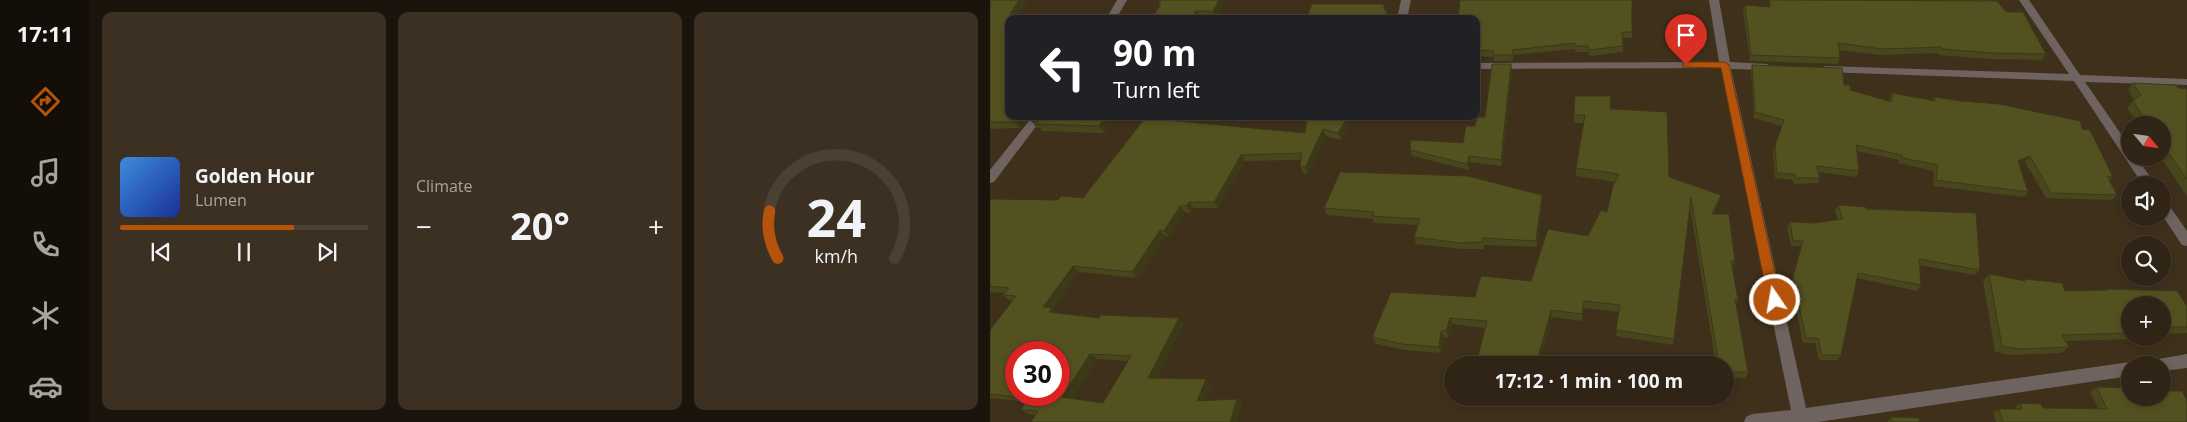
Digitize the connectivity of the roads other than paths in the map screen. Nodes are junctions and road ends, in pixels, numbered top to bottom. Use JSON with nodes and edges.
{"nodes":[{"id":1,"x":1122,"y":0,"type":"edge"},
{"id":2,"x":1406,"y":0,"type":"edge"},
{"id":3,"x":1714,"y":0,"type":"edge"},
{"id":4,"x":2024,"y":0,"type":"edge"},
{"id":5,"x":1113,"y":15,"type":"edge"},
{"id":6,"x":1403,"y":15,"type":"edge"},
{"id":7,"x":1725,"y":65,"type":"junction"},
{"id":8,"x":1480,"y":66,"type":"edge"},
{"id":9,"x":1774,"y":67,"type":"edge"},
{"id":10,"x":1813,"y":68,"type":"edge"},
{"id":11,"x":2078,"y":79,"type":"junction"},
{"id":12,"x":2187,"y":82,"type":"edge"},
{"id":13,"x":1036,"y":120,"type":"edge"},
{"id":14,"x":2121,"y":142,"type":"edge"},
{"id":15,"x":990,"y":179,"type":"edge"},
{"id":16,"x":2171,"y":217,"type":"edge"},
{"id":17,"x":2187,"y":241,"type":"edge"},
{"id":18,"x":2187,"y":361,"type":"edge"},
{"id":19,"x":2171,"y":363,"type":"edge"},
{"id":20,"x":2121,"y":370,"type":"edge"},
{"id":21,"x":1800,"y":419,"type":"edge"},
{"id":22,"x":1752,"y":422,"type":"edge"}],
"edges":[{"from":1,"to":5,"type":"street"},
{"from":2,"to":6,"type":"street"},
{"from":3,"to":7,"type":"street"},
{"from":4,"to":11,"type":"street"},
{"from":7,"to":8,"type":"street"},
{"from":7,"to":9,"type":"street"},
{"from":7,"to":21,"type":"street"},
{"from":10,"to":11,"type":"street"},
{"from":11,"to":12,"type":"street"},
{"from":11,"to":14,"type":"street"},
{"from":13,"to":15,"type":"street"},
{"from":16,"to":17,"type":"street"},
{"from":18,"to":19,"type":"street"},
{"from":20,"to":21,"type":"street"},
{"from":21,"to":22,"type":"street"}]}
